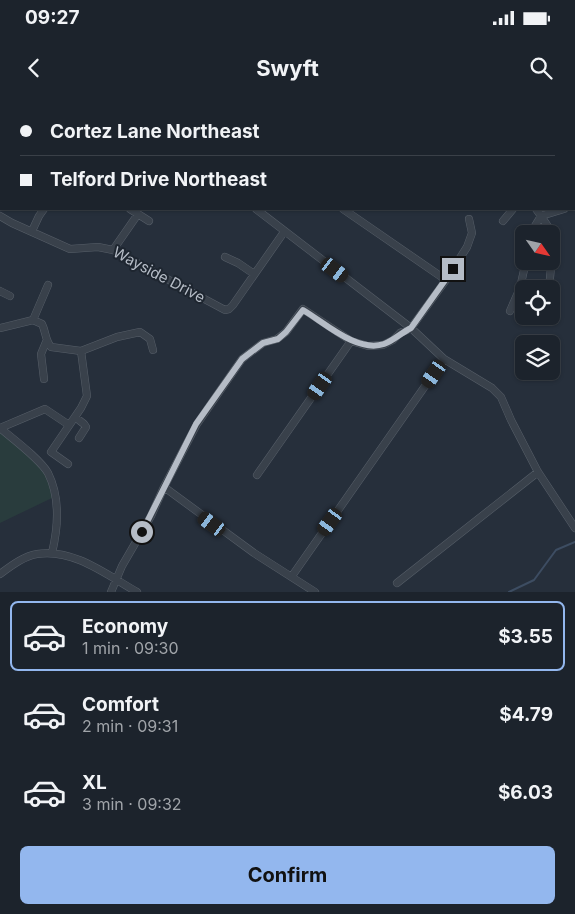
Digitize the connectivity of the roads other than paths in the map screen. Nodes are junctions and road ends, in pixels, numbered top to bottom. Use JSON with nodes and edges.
{"nodes":[{"id":1,"x":43,"y":210,"type":"edge"},
{"id":2,"x":132,"y":210,"type":"edge"},
{"id":3,"x":257,"y":210,"type":"edge"},
{"id":4,"x":344,"y":210,"type":"edge"},
{"id":5,"x":512,"y":210,"type":"edge"},
{"id":6,"x":537,"y":210,"type":"edge"},
{"id":7,"x":561,"y":210,"type":"edge"},
{"id":8,"x":138,"y":214,"type":"junction"},
{"id":9,"x":0,"y":216,"type":"edge"},
{"id":10,"x":541,"y":216,"type":"junction"},
{"id":11,"x":469,"y":220,"type":"dead end"},
{"id":12,"x":149,"y":221,"type":"dead end"},
{"id":13,"x":503,"y":221,"type":"dead end"},
{"id":14,"x":536,"y":225,"type":"edge"},
{"id":15,"x":32,"y":231,"type":"junction"},
{"id":16,"x":284,"y":232,"type":"junction"},
{"id":17,"x":113,"y":250,"type":"junction"},
{"id":18,"x":225,"y":257,"type":"dead end"},
{"id":19,"x":524,"y":270,"type":"edge"},
{"id":20,"x":254,"y":274,"type":"junction"},
{"id":21,"x":446,"y":280,"type":"junction"},
{"id":22,"x":550,"y":280,"type":"edge"},
{"id":23,"x":48,"y":285,"type":"dead end"},
{"id":24,"x":0,"y":291,"type":"edge"},
{"id":25,"x":10,"y":296,"type":"dead end"},
{"id":26,"x":510,"y":311,"type":"dead end"},
{"id":27,"x":32,"y":320,"type":"junction"},
{"id":28,"x":0,"y":328,"type":"edge"},
{"id":29,"x":411,"y":328,"type":"junction"},
{"id":30,"x":351,"y":341,"type":"junction"},
{"id":31,"x":46,"y":342,"type":"junction"},
{"id":32,"x":153,"y":350,"type":"dead end"},
{"id":33,"x":81,"y":351,"type":"junction"},
{"id":34,"x":444,"y":360,"type":"junction"},
{"id":35,"x":44,"y":379,"type":"dead end"},
{"id":36,"x":75,"y":417,"type":"junction"},
{"id":37,"x":69,"y":425,"type":"junction"},
{"id":38,"x":0,"y":428,"type":"edge"},
{"id":39,"x":79,"y":438,"type":"dead end"},
{"id":40,"x":68,"y":464,"type":"dead end"},
{"id":41,"x":538,"y":472,"type":"junction"},
{"id":42,"x":257,"y":475,"type":"dead end"},
{"id":43,"x":164,"y":487,"type":"junction"},
{"id":44,"x":574,"y":524,"type":"edge"},
{"id":45,"x":52,"y":553,"type":"junction"},
{"id":46,"x":0,"y":574,"type":"edge"},
{"id":47,"x":292,"y":576,"type":"junction"},
{"id":48,"x":116,"y":580,"type":"junction"},
{"id":49,"x":396,"y":583,"type":"dead end"},
{"id":50,"x":111,"y":592,"type":"edge"},
{"id":51,"x":137,"y":592,"type":"edge"},
{"id":52,"x":315,"y":592,"type":"edge"}],
"edges":[{"from":1,"to":15,"type":"street"},
{"from":2,"to":8,"type":"street"},
{"from":3,"to":16,"type":"street"},
{"from":4,"to":21,"type":"street"},
{"from":5,"to":13,"type":"street"},
{"from":6,"to":10,"type":"street"},
{"from":7,"to":10,"type":"street"},
{"from":8,"to":12,"type":"street"},
{"from":8,"to":17,"type":"street"},
{"from":9,"to":15,"type":"street","name":"Wayside Drive"},
{"from":10,"to":14,"type":"street"},
{"from":10,"to":22,"type":"street"},
{"from":11,"to":21,"type":"street"},
{"from":15,"to":17,"type":"street","name":"Wayside Drive"},
{"from":16,"to":20,"type":"street","name":"Wayside Drive"},
{"from":16,"to":29,"type":"street"},
{"from":17,"to":20,"type":"street","name":"Wayside Drive"},
{"from":18,"to":20,"type":"street"},
{"from":19,"to":26,"type":"street"},
{"from":21,"to":29,"type":"street"},
{"from":23,"to":27,"type":"street"},
{"from":24,"to":25,"type":"street"},
{"from":27,"to":28,"type":"street"},
{"from":27,"to":31,"type":"street"},
{"from":29,"to":30,"type":"street"},
{"from":29,"to":34,"type":"street"},
{"from":30,"to":42,"type":"street"},
{"from":30,"to":43,"type":"street"},
{"from":31,"to":33,"type":"street"},
{"from":31,"to":35,"type":"street"},
{"from":32,"to":33,"type":"street"},
{"from":33,"to":36,"type":"street"},
{"from":34,"to":41,"type":"street"},
{"from":34,"to":47,"type":"street"},
{"from":36,"to":37,"type":"street"},
{"from":36,"to":39,"type":"street"},
{"from":37,"to":38,"type":"street"},
{"from":37,"to":40,"type":"street"},
{"from":38,"to":45,"type":"street"},
{"from":41,"to":44,"type":"street"},
{"from":41,"to":49,"type":"street"},
{"from":43,"to":47,"type":"street"},
{"from":43,"to":48,"type":"street"},
{"from":45,"to":46,"type":"street"},
{"from":45,"to":48,"type":"street"},
{"from":47,"to":52,"type":"street"},
{"from":48,"to":50,"type":"street"},
{"from":48,"to":51,"type":"street"}]}
